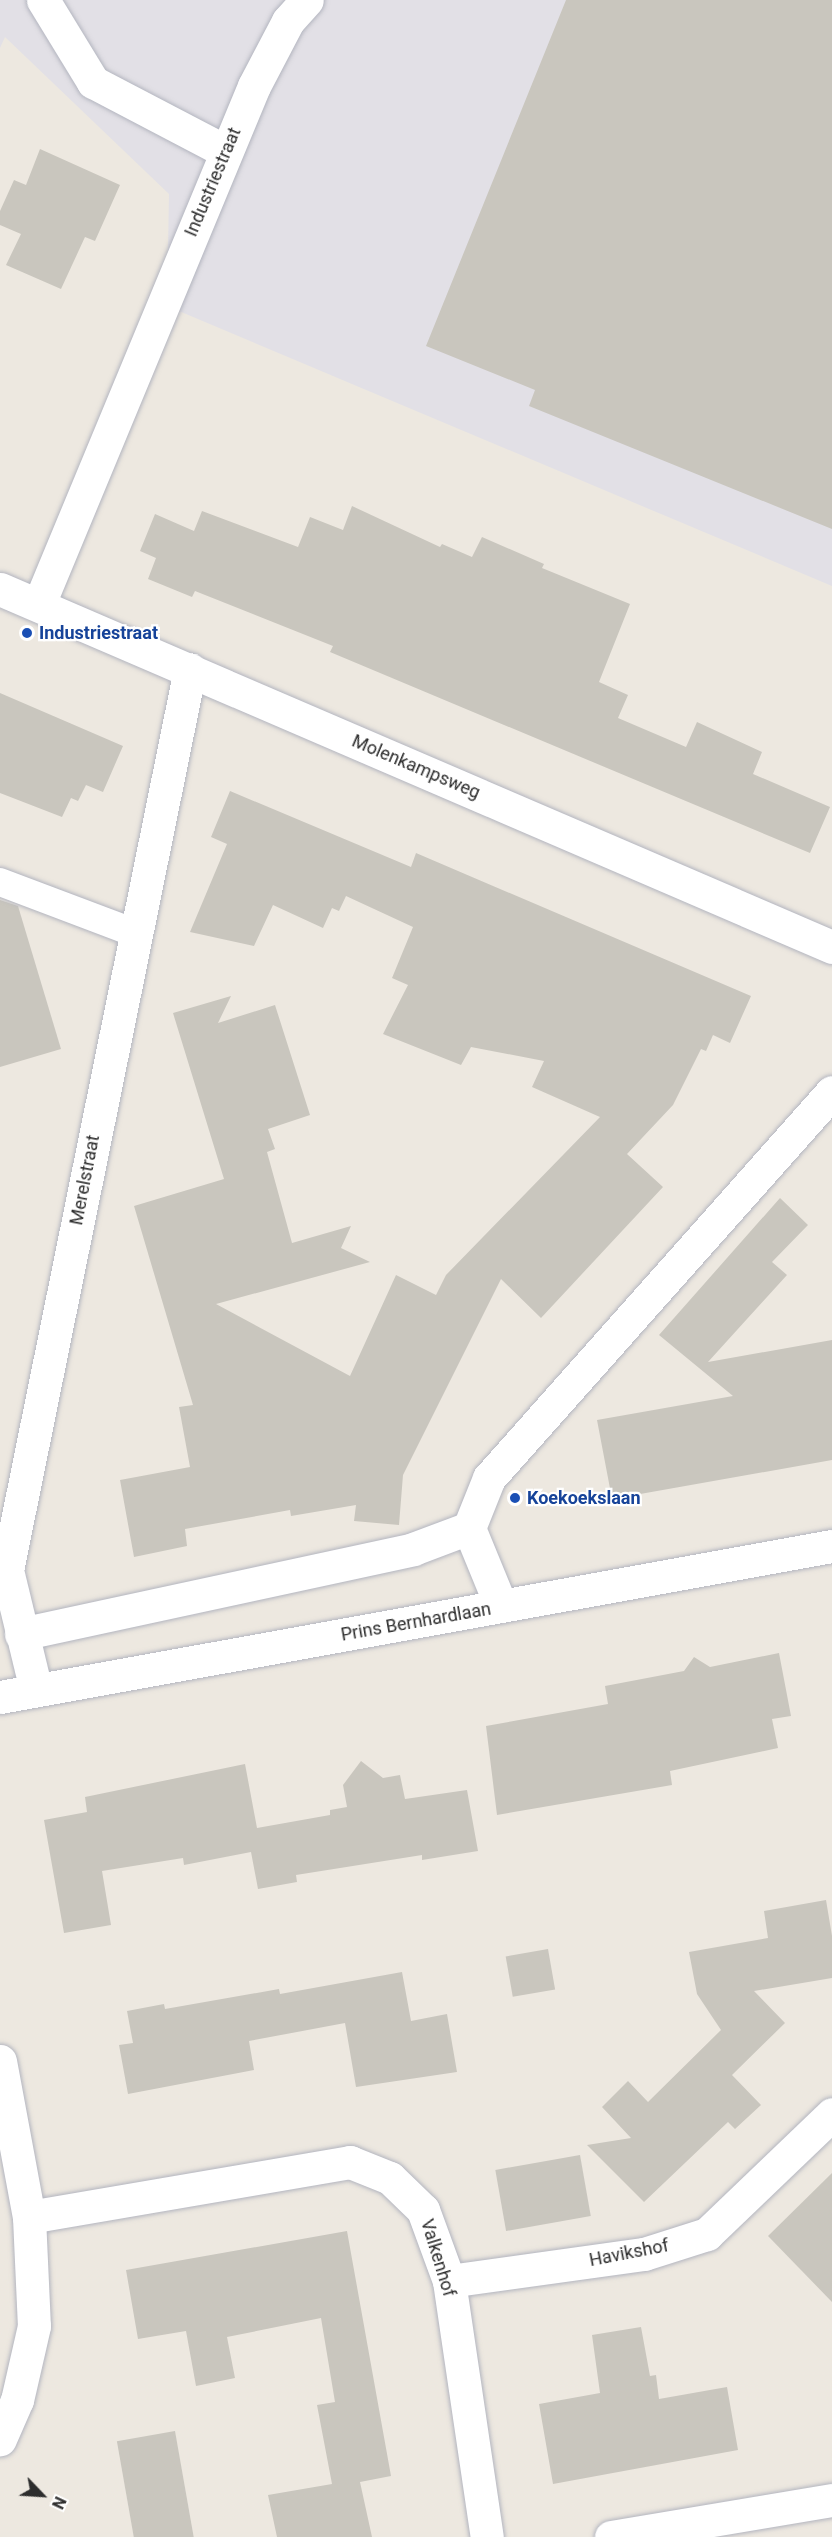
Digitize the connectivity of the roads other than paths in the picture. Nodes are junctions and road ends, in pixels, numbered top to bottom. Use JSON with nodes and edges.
{"nodes":[{"id":1,"x":43,"y":0,"type":"edge"},
{"id":2,"x":307,"y":0,"type":"edge"},
{"id":3,"x":225,"y":151,"type":"junction"},
{"id":4,"x":0,"y":589,"type":"edge"},
{"id":5,"x":39,"y":604,"type":"junction"},
{"id":6,"x":190,"y":669,"type":"junction"},
{"id":7,"x":0,"y":882,"type":"edge"},
{"id":8,"x":135,"y":933,"type":"junction"},
{"id":9,"x":832,"y":947,"type":"edge"},
{"id":10,"x":832,"y":1092,"type":"edge"},
{"id":11,"x":469,"y":1528,"type":"junction"},
{"id":12,"x":832,"y":1546,"type":"edge"},
{"id":13,"x":4,"y":1570,"type":"edge"},
{"id":14,"x":501,"y":1606,"type":"junction"},
{"id":15,"x":21,"y":1634,"type":"junction"},
{"id":16,"x":36,"y":1690,"type":"junction"},
{"id":17,"x":0,"y":1696,"type":"edge"},
{"id":18,"x":0,"y":2061,"type":"edge"},
{"id":19,"x":832,"y":2114,"type":"edge"},
{"id":20,"x":29,"y":2217,"type":"junction"},
{"id":21,"x":449,"y":2281,"type":"junction"},
{"id":22,"x":0,"y":2439,"type":"edge"},
{"id":23,"x":832,"y":2500,"type":"edge"},
{"id":24,"x":487,"y":2537,"type":"edge"},
{"id":25,"x":611,"y":2537,"type":"edge"}],
"edges":[{"from":1,"to":3,"type":"street"},
{"from":2,"to":3,"type":"street","name":"Industriestraat"},
{"from":3,"to":5,"type":"street","name":"Industriestraat"},
{"from":4,"to":5,"type":"street","name":"Molenkampsweg"},
{"from":5,"to":6,"type":"street","name":"Molenkampsweg"},
{"from":6,"to":8,"type":"street","name":"Merelstraat"},
{"from":6,"to":9,"type":"street","name":"Molenkampsweg"},
{"from":7,"to":8,"type":"lane"},
{"from":8,"to":13,"type":"street","name":"Merelstraat"},
{"from":10,"to":11,"type":"street"},
{"from":11,"to":14,"type":"street"},
{"from":11,"to":15,"type":"street"},
{"from":12,"to":14,"type":"street","name":"Prins Bernhardlaan"},
{"from":13,"to":15,"type":"street","name":"Merelstraat"},
{"from":14,"to":16,"type":"street","name":"Prins Bernhardlaan"},
{"from":15,"to":16,"type":"street","name":"Merelstraat"},
{"from":16,"to":17,"type":"street","name":"Prins Bernhardlaan"},
{"from":18,"to":20,"type":"street"},
{"from":19,"to":21,"type":"street","name":"Havikshof"},
{"from":20,"to":21,"type":"street","name":"Valkenhof"},
{"from":20,"to":22,"type":"street"},
{"from":21,"to":24,"type":"street","name":"Valkenhof"},
{"from":23,"to":25,"type":"street"}]}
